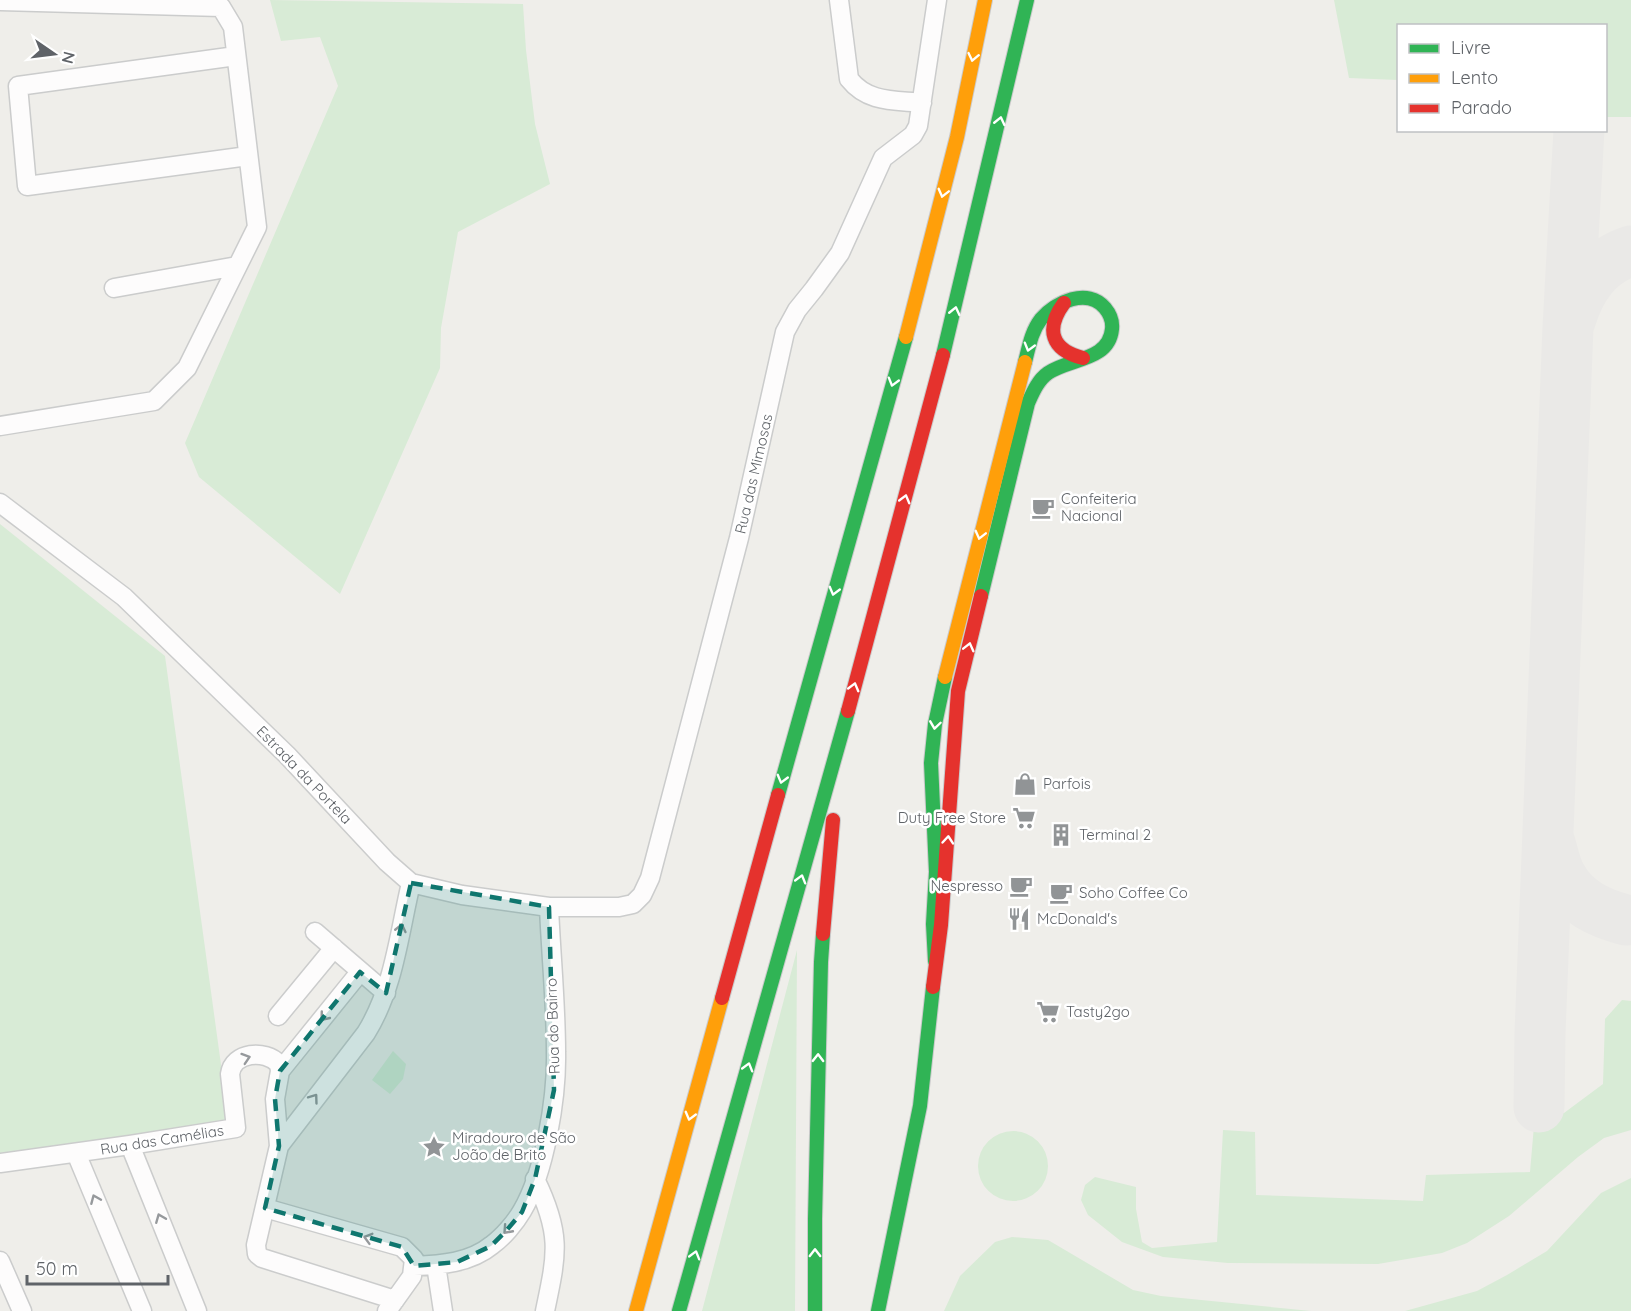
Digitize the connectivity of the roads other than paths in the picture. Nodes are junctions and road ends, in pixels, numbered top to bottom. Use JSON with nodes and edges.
{"nodes":[{"id":1,"x":839,"y":0,"type":"edge"},
{"id":2,"x":937,"y":0,"type":"edge"},
{"id":3,"x":985,"y":0,"type":"edge"},
{"id":4,"x":1027,"y":0,"type":"edge"},
{"id":5,"x":0,"y":1,"type":"edge"},
{"id":6,"x":236,"y":56,"type":"junction"},
{"id":7,"x":922,"y":103,"type":"junction"},
{"id":8,"x":248,"y":156,"type":"junction"},
{"id":9,"x":237,"y":266,"type":"junction"},
{"id":10,"x":114,"y":288,"type":"dead end"},
{"id":11,"x":1064,"y":303,"type":"junction"},
{"id":12,"x":1083,"y":358,"type":"junction"},
{"id":13,"x":0,"y":426,"type":"edge"},
{"id":14,"x":0,"y":503,"type":"edge"},
{"id":15,"x":839,"y":744,"type":"junction"},
{"id":16,"x":650,"y":878,"type":"joint"},
{"id":17,"x":411,"y":883,"type":"junction"},
{"id":18,"x":549,"y":907,"type":"junction"},
{"id":19,"x":315,"y":932,"type":"dead end"},
{"id":20,"x":334,"y":948,"type":"junction"},
{"id":21,"x":935,"y":961,"type":"junction"},
{"id":22,"x":360,"y":972,"type":"junction"},
{"id":23,"x":386,"y":993,"type":"junction"},
{"id":24,"x":278,"y":1016,"type":"dead end"},
{"id":25,"x":280,"y":1071,"type":"junction"},
{"id":26,"x":130,"y":1145,"type":"junction"},
{"id":27,"x":279,"y":1146,"type":"junction"},
{"id":28,"x":76,"y":1153,"type":"junction"},
{"id":29,"x":0,"y":1162,"type":"edge"},
{"id":30,"x":536,"y":1179,"type":"junction"},
{"id":31,"x":265,"y":1208,"type":"junction"},
{"id":32,"x":0,"y":1261,"type":"edge"},
{"id":33,"x":436,"y":1265,"type":"junction"},
{"id":34,"x":414,"y":1266,"type":"junction"},
{"id":35,"x":391,"y":1305,"type":"edge"},
{"id":36,"x":22,"y":1311,"type":"edge"},
{"id":37,"x":141,"y":1311,"type":"edge"},
{"id":38,"x":197,"y":1311,"type":"edge"},
{"id":39,"x":442,"y":1311,"type":"edge"},
{"id":40,"x":545,"y":1311,"type":"edge"},
{"id":41,"x":636,"y":1311,"type":"edge"},
{"id":42,"x":679,"y":1311,"type":"edge"},
{"id":43,"x":815,"y":1311,"type":"edge"},
{"id":44,"x":878,"y":1311,"type":"edge"}],
"edges":[{"from":1,"to":7,"type":"street"},
{"from":2,"to":7,"type":"street","name":"Rua das Mimosas"},
{"from":3,"to":41,"type":"main road","one_way":true},
{"from":15,"to":4,"type":"main road","one_way":true},
{"from":5,"to":6,"type":"street"},
{"from":6,"to":8,"type":"street"},
{"from":6,"to":8,"type":"street"},
{"from":7,"to":16,"type":"street","name":"Rua das Mimosas"},
{"from":8,"to":9,"type":"street"},
{"from":9,"to":10,"type":"street"},
{"from":9,"to":13,"type":"street"},
{"from":11,"to":12,"type":"main road"},
{"from":11,"to":12,"type":"main road"},
{"from":11,"to":21,"type":"main road","one_way":true},
{"from":21,"to":12,"type":"main road","one_way":true},
{"from":14,"to":17,"type":"street","name":"Estrada da Portela"},
{"from":42,"to":15,"type":"main road","one_way":true},
{"from":43,"to":15,"type":"main road","one_way":true},
{"from":16,"to":18,"type":"street","name":"Estrada da Portela"},
{"from":17,"to":18,"type":"street","name":"Estrada da Portela"},
{"from":23,"to":17,"type":"street","one_way":true},
{"from":18,"to":30,"type":"street","name":"Rua do Bairro"},
{"from":19,"to":20,"type":"street"},
{"from":20,"to":22,"type":"street"},
{"from":20,"to":24,"type":"street"},
{"from":21,"to":44,"type":"main road"},
{"from":22,"to":23,"type":"street"},
{"from":22,"to":25,"type":"street","one_way":true},
{"from":27,"to":23,"type":"street","one_way":true},
{"from":26,"to":25,"type":"street","name":"Rua das Camélias","one_way":true},
{"from":25,"to":27,"type":"street"},
{"from":26,"to":28,"type":"street","name":"Rua das Camélias"},
{"from":38,"to":26,"type":"street","one_way":true},
{"from":27,"to":31,"type":"street"},
{"from":28,"to":29,"type":"street","name":"Rua das Camélias"},
{"from":37,"to":28,"type":"street","one_way":true},
{"from":30,"to":33,"type":"street","name":"Rua do Bairro","one_way":true},
{"from":30,"to":40,"type":"street"},
{"from":34,"to":31,"type":"street","one_way":true},
{"from":31,"to":35,"type":"street"},
{"from":32,"to":36,"type":"street"},
{"from":33,"to":34,"type":"street","name":"Rua do Bairro"},
{"from":33,"to":39,"type":"street"},
{"from":34,"to":35,"type":"street"}]}
